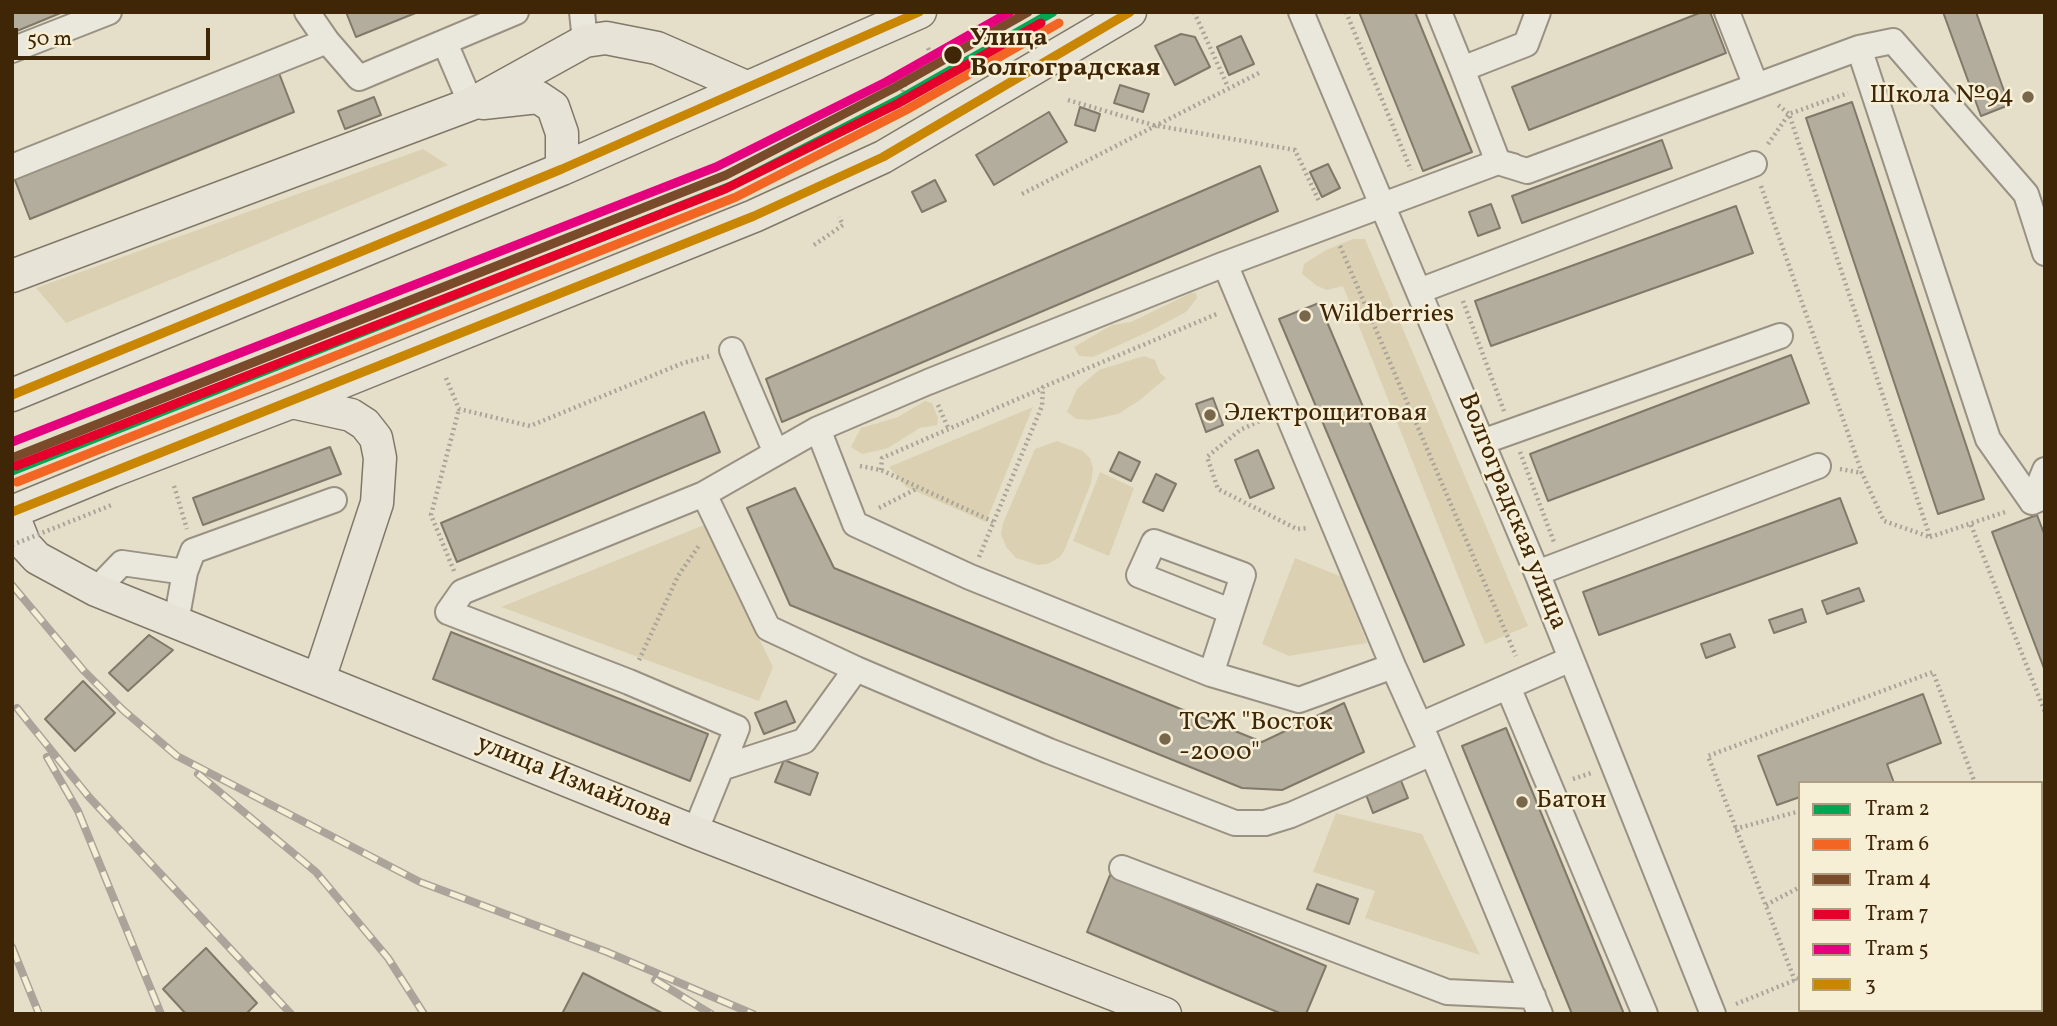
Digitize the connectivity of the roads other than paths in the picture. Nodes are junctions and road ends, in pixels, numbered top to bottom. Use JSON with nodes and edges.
{"nodes":[{"id":1,"x":109,"y":12,"type":"edge"},
{"id":2,"x":307,"y":12,"type":"edge"},
{"id":3,"x":516,"y":12,"type":"edge"},
{"id":4,"x":920,"y":12,"type":"edge"},
{"id":5,"x":1130,"y":12,"type":"edge"},
{"id":6,"x":1301,"y":12,"type":"edge"},
{"id":7,"x":1439,"y":12,"type":"edge"},
{"id":8,"x":1538,"y":12,"type":"edge"},
{"id":9,"x":1727,"y":12,"type":"edge"},
{"id":10,"x":583,"y":27,"type":"edge"},
{"id":11,"x":327,"y":41,"type":"junction"},
{"id":12,"x":445,"y":43,"type":"junction"},
{"id":13,"x":1859,"y":48,"type":"junction"},
{"id":14,"x":12,"y":50,"type":"edge"},
{"id":15,"x":1462,"y":69,"type":"junction"},
{"id":16,"x":1756,"y":86,"type":"junction"},
{"id":17,"x":746,"y":87,"type":"junction"},
{"id":18,"x":471,"y":104,"type":"junction"},
{"id":19,"x":1498,"y":162,"type":"junction"},
{"id":20,"x":1754,"y":164,"type":"road end"},
{"id":21,"x":12,"y":167,"type":"edge"},
{"id":22,"x":562,"y":169,"type":"junction"},
{"id":23,"x":1381,"y":205,"type":"junction"},
{"id":24,"x":2045,"y":253,"type":"edge"},
{"id":25,"x":1225,"y":264,"type":"junction"},
{"id":26,"x":12,"y":276,"type":"edge"},
{"id":27,"x":1419,"y":291,"type":"junction"},
{"id":28,"x":1780,"y":336,"type":"dead end"},
{"id":29,"x":732,"y":350,"type":"road end"},
{"id":30,"x":12,"y":396,"type":"edge"},
{"id":31,"x":292,"y":402,"type":"junction"},
{"id":32,"x":818,"y":429,"type":"junction"},
{"id":33,"x":1482,"y":442,"type":"junction"},
{"id":34,"x":776,"y":453,"type":"junction"},
{"id":35,"x":1818,"y":466,"type":"dead end"},
{"id":36,"x":2045,"y":470,"type":"edge"},
{"id":37,"x":704,"y":494,"type":"junction"},
{"id":38,"x":2038,"y":499,"type":"edge"},
{"id":39,"x":334,"y":500,"type":"dead end"},
{"id":40,"x":12,"y":512,"type":"edge"},
{"id":41,"x":189,"y":561,"type":"junction"},
{"id":42,"x":1537,"y":573,"type":"junction"},
{"id":43,"x":96,"y":590,"type":"junction"},
{"id":44,"x":1230,"y":611,"type":"dead end"},
{"id":45,"x":176,"y":622,"type":"junction"},
{"id":46,"x":1572,"y":659,"type":"junction"},
{"id":47,"x":1393,"y":666,"type":"junction"},
{"id":48,"x":856,"y":669,"type":"junction"},
{"id":49,"x":1211,"y":674,"type":"junction"},
{"id":50,"x":319,"y":679,"type":"junction"},
{"id":51,"x":1517,"y":683,"type":"junction"},
{"id":52,"x":1420,"y":725,"type":"junction"},
{"id":53,"x":1432,"y":753,"type":"junction"},
{"id":54,"x":721,"y":768,"type":"junction"},
{"id":55,"x":695,"y":832,"type":"junction"},
{"id":56,"x":1122,"y":868,"type":"dead end"},
{"id":57,"x":1537,"y":1005,"type":"edge"},
{"id":58,"x":1724,"y":1009,"type":"edge"},
{"id":59,"x":1166,"y":1014,"type":"edge"},
{"id":60,"x":1645,"y":1014,"type":"edge"}],
"edges":[{"from":1,"to":14,"type":"street"},
{"from":2,"to":11,"type":"street"},
{"from":3,"to":12,"type":"street"},
{"from":4,"to":17,"type":"main road"},
{"from":5,"to":31,"type":"main road"},
{"from":6,"to":23,"type":"street","name":"Волгоградская улица"},
{"from":7,"to":15,"type":"street"},
{"from":8,"to":15,"type":"street"},
{"from":9,"to":16,"type":"street"},
{"from":10,"to":17,"type":"main road"},
{"from":10,"to":18,"type":"main road"},
{"from":11,"to":12,"type":"street"},
{"from":11,"to":21,"type":"street"},
{"from":12,"to":18,"type":"street"},
{"from":13,"to":16,"type":"street"},
{"from":13,"to":24,"type":"street"},
{"from":13,"to":38,"type":"street"},
{"from":15,"to":19,"type":"street"},
{"from":16,"to":19,"type":"street"},
{"from":17,"to":22,"type":"main road"},
{"from":18,"to":22,"type":"main road"},
{"from":18,"to":26,"type":"main road"},
{"from":19,"to":23,"type":"street"},
{"from":20,"to":27,"type":"street"},
{"from":22,"to":30,"type":"main road"},
{"from":23,"to":25,"type":"street"},
{"from":23,"to":27,"type":"street","name":"Волгоградская улица"},
{"from":25,"to":32,"type":"street"},
{"from":25,"to":47,"type":"street"},
{"from":27,"to":33,"type":"street","name":"Волгоградская улица"},
{"from":28,"to":33,"type":"street"},
{"from":29,"to":34,"type":"street"},
{"from":31,"to":40,"type":"main road"},
{"from":31,"to":50,"type":"main road"},
{"from":32,"to":34,"type":"street"},
{"from":32,"to":49,"type":"street"},
{"from":33,"to":42,"type":"street","name":"Волгоградская улица"},
{"from":34,"to":37,"type":"street"},
{"from":35,"to":42,"type":"street"},
{"from":36,"to":38,"type":"street"},
{"from":37,"to":48,"type":"street"},
{"from":37,"to":54,"type":"street"},
{"from":39,"to":41,"type":"street"},
{"from":40,"to":43,"type":"main road","name":"улица Измайлова"},
{"from":41,"to":43,"type":"street"},
{"from":41,"to":45,"type":"street"},
{"from":42,"to":46,"type":"street","name":"Волгоградская улица"},
{"from":43,"to":45,"type":"main road","name":"улица Измайлова"},
{"from":44,"to":49,"type":"street"},
{"from":45,"to":50,"type":"main road","name":"улица Измайлова"},
{"from":46,"to":51,"type":"street"},
{"from":46,"to":58,"type":"street","name":"Волгоградская улица"},
{"from":47,"to":49,"type":"street"},
{"from":47,"to":52,"type":"street"},
{"from":48,"to":53,"type":"street"},
{"from":48,"to":54,"type":"street"},
{"from":50,"to":55,"type":"main road","name":"улица Измайлова"},
{"from":51,"to":52,"type":"street"},
{"from":51,"to":60,"type":"street"},
{"from":52,"to":53,"type":"street"},
{"from":53,"to":57,"type":"street"},
{"from":54,"to":55,"type":"street"},
{"from":55,"to":59,"type":"main road","name":"улица Измайлова"},
{"from":56,"to":57,"type":"street"}]}
